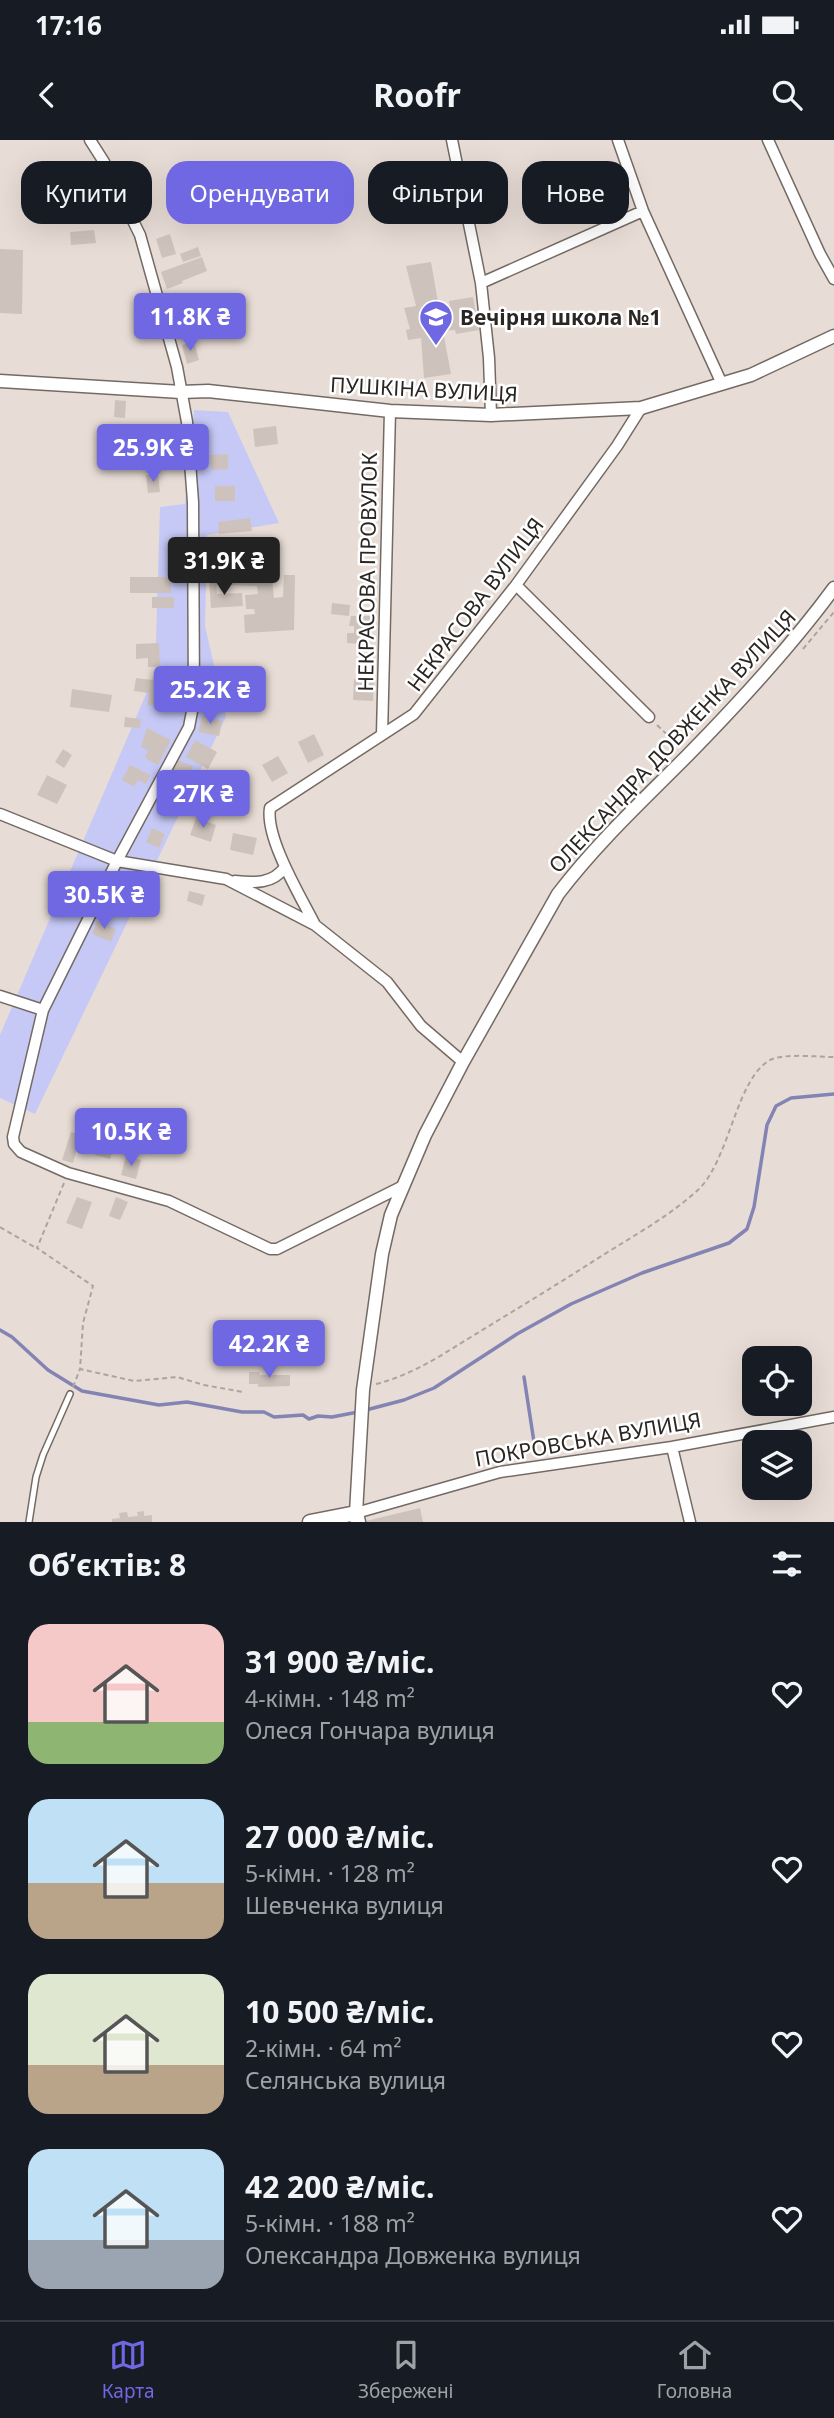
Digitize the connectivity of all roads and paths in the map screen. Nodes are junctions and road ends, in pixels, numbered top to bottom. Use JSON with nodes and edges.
{"nodes":[{"id":1,"x":90,"y":140,"type":"edge"},
{"id":2,"x":452,"y":140,"type":"edge"},
{"id":3,"x":618,"y":140,"type":"edge"},
{"id":4,"x":768,"y":140,"type":"edge"},
{"id":5,"x":643,"y":211,"type":"junction"},
{"id":6,"x":834,"y":279,"type":"edge"},
{"id":7,"x":481,"y":283,"type":"junction"},
{"id":8,"x":834,"y":336,"type":"edge"},
{"id":9,"x":0,"y":381,"type":"edge"},
{"id":10,"x":722,"y":384,"type":"junction"},
{"id":11,"x":181,"y":392,"type":"junction"},
{"id":12,"x":641,"y":408,"type":"junction"},
{"id":13,"x":390,"y":411,"type":"junction"},
{"id":14,"x":491,"y":415,"type":"junction"},
{"id":15,"x":516,"y":585,"type":"junction"},
{"id":16,"x":834,"y":588,"type":"edge"},
{"id":17,"x":649,"y":717,"type":"joint"},
{"id":18,"x":382,"y":735,"type":"junction"},
{"id":19,"x":681,"y":748,"type":"dead end"},
{"id":20,"x":0,"y":814,"type":"edge"},
{"id":21,"x":117,"y":860,"type":"junction"},
{"id":22,"x":285,"y":867,"type":"junction"},
{"id":23,"x":226,"y":879,"type":"junction"},
{"id":24,"x":315,"y":925,"type":"junction"},
{"id":25,"x":0,"y":996,"type":"edge"},
{"id":26,"x":43,"y":1010,"type":"junction"},
{"id":27,"x":834,"y":1057,"type":"edge"},
{"id":28,"x":463,"y":1062,"type":"junction"},
{"id":29,"x":68,"y":1173,"type":"junction"},
{"id":30,"x":403,"y":1186,"type":"junction"},
{"id":31,"x":0,"y":1227,"type":"edge"},
{"id":32,"x":37,"y":1248,"type":"junction"},
{"id":33,"x":80,"y":1369,"type":"junction"},
{"id":34,"x":363,"y":1390,"type":"junction"},
{"id":35,"x":243,"y":1392,"type":"dead end"},
{"id":36,"x":70,"y":1394,"type":"joint"},
{"id":37,"x":834,"y":1417,"type":"edge"},
{"id":38,"x":672,"y":1447,"type":"junction"},
{"id":39,"x":357,"y":1518,"type":"edge"},
{"id":40,"x":29,"y":1522,"type":"edge"},
{"id":41,"x":310,"y":1522,"type":"edge"},
{"id":42,"x":690,"y":1522,"type":"edge"}],
"edges":[{"from":1,"to":11,"type":"street"},
{"from":2,"to":7,"type":"street"},
{"from":3,"to":5,"type":"street"},
{"from":4,"to":6,"type":"street"},
{"from":5,"to":7,"type":"street"},
{"from":5,"to":10,"type":"street"},
{"from":7,"to":14,"type":"street"},
{"from":8,"to":10,"type":"street","name":"ПУШКІНА ВУЛИЦЯ"},
{"from":9,"to":11,"type":"street","name":"ПУШКІНА ВУЛИЦЯ"},
{"from":10,"to":12,"type":"street","name":"ПУШКІНА ВУЛИЦЯ"},
{"from":11,"to":13,"type":"street","name":"ПУШКІНА ВУЛИЦЯ"},
{"from":11,"to":21,"type":"street"},
{"from":12,"to":14,"type":"street","name":"ПУШКІНА ВУЛИЦЯ"},
{"from":12,"to":15,"type":"street","name":"НЕКРАСОВА ВУЛИЦЯ"},
{"from":13,"to":14,"type":"street","name":"ПУШКІНА ВУЛИЦЯ"},
{"from":13,"to":18,"type":"street","name":"НЕКРАСОВА ПРОВУЛОК"},
{"from":15,"to":17,"type":"street"},
{"from":15,"to":18,"type":"street","name":"НЕКРАСОВА ВУЛИЦЯ"},
{"from":16,"to":28,"type":"street","name":"ОЛЕКСАНДРА ДОВЖЕНКА ВУЛИЦЯ"},
{"from":17,"to":19,"type":"path"},
{"from":18,"to":22,"type":"street","name":"НЕКРАСОВА ВУЛИЦЯ"},
{"from":20,"to":21,"type":"street"},
{"from":21,"to":23,"type":"street"},
{"from":21,"to":26,"type":"street"},
{"from":22,"to":23,"type":"street"},
{"from":22,"to":24,"type":"street","name":"НЕКРАСОВА ВУЛИЦЯ"},
{"from":23,"to":24,"type":"street"},
{"from":24,"to":28,"type":"street"},
{"from":25,"to":26,"type":"street"},
{"from":26,"to":29,"type":"street"},
{"from":27,"to":34,"type":"path"},
{"from":28,"to":30,"type":"street","name":"ОЛЕКСАНДРА ДОВЖЕНКА ВУЛИЦЯ"},
{"from":29,"to":30,"type":"street"},
{"from":29,"to":32,"type":"path"},
{"from":30,"to":34,"type":"street","name":"ОЛЕКСАНДРА ДОВЖЕНКА ВУЛИЦЯ"},
{"from":31,"to":32,"type":"path"},
{"from":32,"to":33,"type":"path"},
{"from":33,"to":35,"type":"path"},
{"from":33,"to":36,"type":"path"},
{"from":34,"to":39,"type":"street","name":"ОЛЕКСАНДРА ДОВЖЕНКА ВУЛИЦЯ"},
{"from":36,"to":40,"type":"lane"},
{"from":37,"to":38,"type":"street","name":"ПОКРОВСЬКА ВУЛИЦЯ"},
{"from":38,"to":39,"type":"street","name":"ПОКРОВСЬКА ВУЛИЦЯ"},
{"from":38,"to":42,"type":"street"},
{"from":39,"to":41,"type":"main road","name":"ПОКРОВСЬКА ВУЛИЦЯ"}]}
